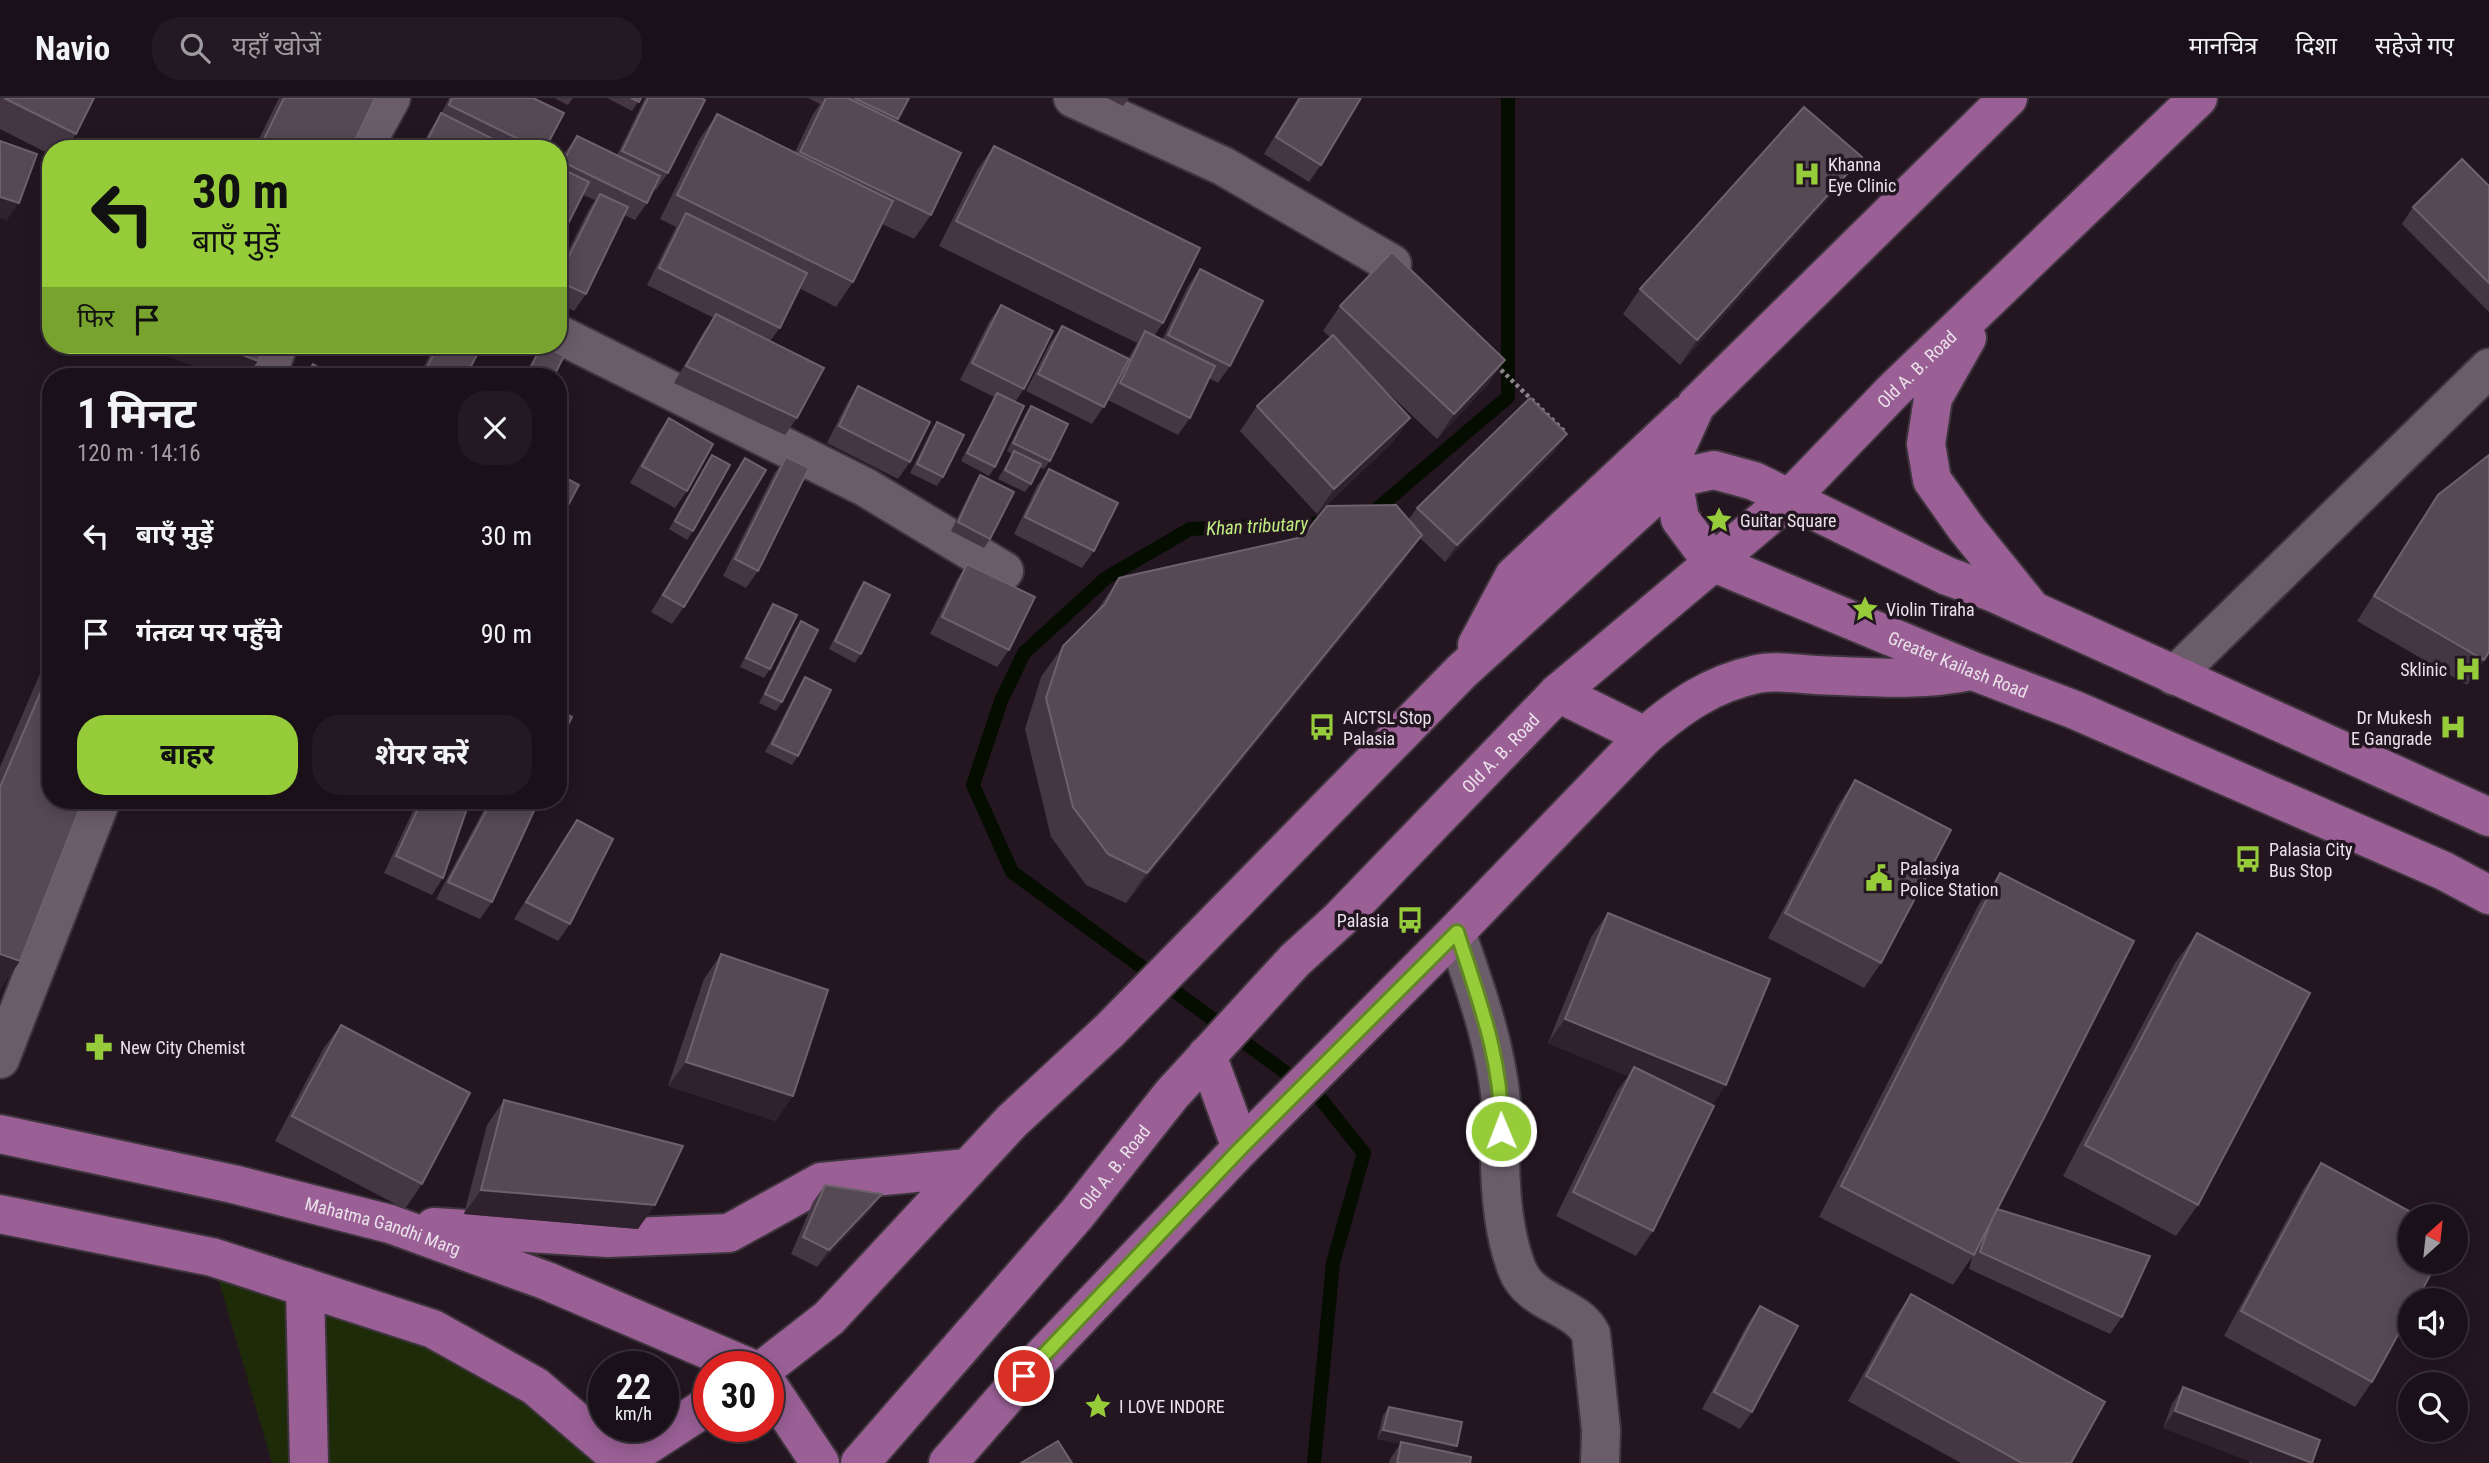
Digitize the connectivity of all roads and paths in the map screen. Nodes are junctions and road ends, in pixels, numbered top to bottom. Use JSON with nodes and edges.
{"nodes":[{"id":1,"x":391,"y":98,"type":"edge"},
{"id":2,"x":1073,"y":98,"type":"edge"},
{"id":3,"x":2008,"y":98,"type":"edge"},
{"id":4,"x":2198,"y":98,"type":"edge"},
{"id":5,"x":368,"y":140,"type":"edge"},
{"id":6,"x":1392,"y":264,"type":"edge"},
{"id":7,"x":1996,"y":292,"type":"junction"},
{"id":8,"x":567,"y":338,"type":"edge"},
{"id":9,"x":1488,"y":357,"type":"edge"},
{"id":10,"x":2489,"y":368,"type":"edge"},
{"id":11,"x":1696,"y":405,"type":"junction"},
{"id":12,"x":1564,"y":431,"type":"edge"},
{"id":13,"x":1673,"y":479,"type":"junction"},
{"id":14,"x":1790,"y":498,"type":"junction"},
{"id":15,"x":1712,"y":562,"type":"junction"},
{"id":16,"x":1004,"y":571,"type":"dead end"},
{"id":17,"x":2033,"y":611,"type":"junction"},
{"id":18,"x":1462,"y":671,"type":"junction"},
{"id":19,"x":1973,"y":671,"type":"junction"},
{"id":20,"x":2174,"y":676,"type":"junction"},
{"id":21,"x":1558,"y":693,"type":"junction"},
{"id":22,"x":1646,"y":736,"type":"junction"},
{"id":23,"x":97,"y":809,"type":"edge"},
{"id":24,"x":2489,"y":817,"type":"edge"},
{"id":25,"x":2489,"y":895,"type":"edge"},
{"id":26,"x":1457,"y":932,"type":"junction"},
{"id":27,"x":1207,"y":1055,"type":"junction"},
{"id":28,"x":0,"y":1059,"type":"edge"},
{"id":29,"x":0,"y":1135,"type":"edge"},
{"id":30,"x":1241,"y":1148,"type":"junction"},
{"id":31,"x":967,"y":1168,"type":"junction"},
{"id":32,"x":0,"y":1214,"type":"edge"},
{"id":33,"x":390,"y":1224,"type":"junction"},
{"id":34,"x":305,"y":1287,"type":"junction"},
{"id":35,"x":711,"y":1351,"type":"edge"},
{"id":36,"x":784,"y":1352,"type":"edge"},
{"id":37,"x":784,"y":1409,"type":"edge"},
{"id":38,"x":693,"y":1415,"type":"edge"},
{"id":39,"x":622,"y":1462,"type":"edge"},
{"id":40,"x":309,"y":1463,"type":"edge"},
{"id":41,"x":820,"y":1463,"type":"edge"},
{"id":42,"x":860,"y":1463,"type":"edge"},
{"id":43,"x":948,"y":1463,"type":"edge"},
{"id":44,"x":1600,"y":1463,"type":"edge"}],
"edges":[{"from":1,"to":5,"type":"street"},
{"from":2,"to":6,"type":"street"},
{"from":3,"to":11,"type":"main road"},
{"from":4,"to":7,"type":"main road","name":"Old A. B. Road"},
{"from":7,"to":14,"type":"main road","name":"Old A. B. Road"},
{"from":7,"to":17,"type":"main road"},
{"from":8,"to":16,"type":"street"},
{"from":9,"to":12,"type":"path"},
{"from":10,"to":20,"type":"street"},
{"from":11,"to":13,"type":"main road"},
{"from":11,"to":18,"type":"main road"},
{"from":13,"to":14,"type":"main road"},
{"from":13,"to":15,"type":"main road"},
{"from":13,"to":18,"type":"main road"},
{"from":14,"to":15,"type":"main road","name":"Old A. B. Road"},
{"from":14,"to":17,"type":"main road"},
{"from":15,"to":19,"type":"main road","name":"Greater Kailash Road"},
{"from":15,"to":21,"type":"main road","name":"Old A. B. Road"},
{"from":17,"to":20,"type":"main road"},
{"from":18,"to":31,"type":"main road"},
{"from":19,"to":22,"type":"main road"},
{"from":19,"to":25,"type":"main road","name":"Greater Kailash Road"},
{"from":20,"to":24,"type":"main road"},
{"from":21,"to":22,"type":"main road"},
{"from":21,"to":27,"type":"main road","name":"Old A. B. Road"},
{"from":22,"to":26,"type":"main road"},
{"from":23,"to":28,"type":"street"},
{"from":26,"to":30,"type":"main road"},
{"from":26,"to":44,"type":"street"},
{"from":27,"to":30,"type":"main road"},
{"from":27,"to":42,"type":"main road","name":"Old A. B. Road"},
{"from":29,"to":33,"type":"main road","name":"Mahatma Gandhi Marg"},
{"from":30,"to":43,"type":"main road"},
{"from":31,"to":33,"type":"main road"},
{"from":31,"to":36,"type":"main road"},
{"from":32,"to":34,"type":"main road"},
{"from":33,"to":35,"type":"main road","name":"Mahatma Gandhi Marg"},
{"from":34,"to":39,"type":"main road"},
{"from":34,"to":40,"type":"main road"},
{"from":37,"to":41,"type":"main road"},
{"from":38,"to":39,"type":"main road"}]}
